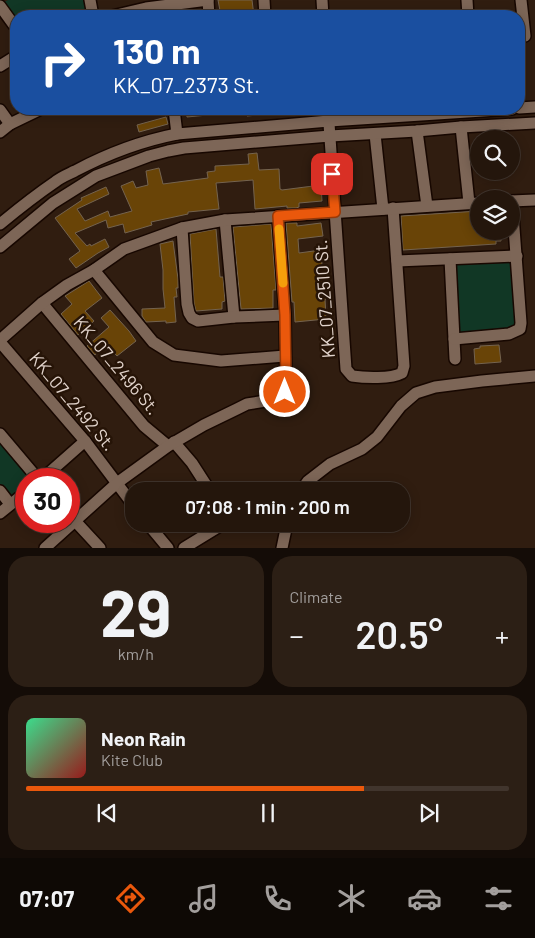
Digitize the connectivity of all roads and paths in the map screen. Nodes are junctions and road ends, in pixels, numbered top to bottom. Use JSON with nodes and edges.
{"nodes":[{"id":1,"x":9,"y":0,"type":"edge"},
{"id":2,"x":208,"y":0,"type":"edge"},
{"id":3,"x":145,"y":4,"type":"edge"},
{"id":4,"x":0,"y":5,"type":"edge"},
{"id":5,"x":10,"y":19,"type":"edge"},
{"id":6,"x":0,"y":110,"type":"edge"},
{"id":7,"x":29,"y":115,"type":"edge"},
{"id":8,"x":174,"y":115,"type":"edge"},
{"id":9,"x":328,"y":115,"type":"edge"},
{"id":10,"x":420,"y":115,"type":"edge"},
{"id":11,"x":329,"y":121,"type":"junction"},
{"id":12,"x":535,"y":123,"type":"edge"},
{"id":13,"x":10,"y":124,"type":"junction"},
{"id":14,"x":460,"y":127,"type":"junction"},
{"id":15,"x":0,"y":132,"type":"edge"},
{"id":16,"x":417,"y":132,"type":"junction"},
{"id":17,"x":176,"y":134,"type":"junction"},
{"id":18,"x":375,"y":134,"type":"junction"},
{"id":19,"x":330,"y":136,"type":"junction"},
{"id":20,"x":472,"y":190,"type":"edge"},
{"id":21,"x":535,"y":200,"type":"edge"},
{"id":22,"x":520,"y":201,"type":"edge"},
{"id":23,"x":470,"y":203,"type":"edge"},
{"id":24,"x":427,"y":206,"type":"junction"},
{"id":25,"x":388,"y":209,"type":"junction"},
{"id":26,"x":335,"y":212,"type":"junction"},
{"id":27,"x":278,"y":216,"type":"junction"},
{"id":28,"x":224,"y":220,"type":"junction"},
{"id":29,"x":0,"y":224,"type":"edge"},
{"id":30,"x":182,"y":228,"type":"junction"},
{"id":31,"x":515,"y":240,"type":"edge"},
{"id":32,"x":0,"y":247,"type":"edge"},
{"id":33,"x":517,"y":256,"type":"junction"},
{"id":34,"x":450,"y":259,"type":"junction"},
{"id":35,"x":397,"y":261,"type":"junction"},
{"id":36,"x":94,"y":270,"type":"junction"},
{"id":37,"x":42,"y":304,"type":"junction"},
{"id":38,"x":285,"y":315,"type":"junction"},
{"id":39,"x":234,"y":317,"type":"junction"},
{"id":40,"x":454,"y":339,"type":"junction"},
{"id":41,"x":0,"y":341,"type":"edge"},
{"id":42,"x":285,"y":356,"type":"junction"},
{"id":43,"x":455,"y":359,"type":"dead end"},
{"id":44,"x":535,"y":376,"type":"edge"},
{"id":45,"x":0,"y":434,"type":"edge"},
{"id":46,"x":85,"y":441,"type":"junction"},
{"id":47,"x":171,"y":444,"type":"junction"},
{"id":48,"x":29,"y":468,"type":"edge"},
{"id":49,"x":54,"y":468,"type":"edge"},
{"id":50,"x":204,"y":482,"type":"edge"},
{"id":51,"x":307,"y":482,"type":"edge"},
{"id":52,"x":117,"y":483,"type":"junction"},
{"id":53,"x":0,"y":491,"type":"edge"},
{"id":54,"x":125,"y":494,"type":"edge"},
{"id":55,"x":15,"y":500,"type":"edge"},
{"id":56,"x":10,"y":504,"type":"junction"},
{"id":57,"x":0,"y":513,"type":"edge"},
{"id":58,"x":80,"y":518,"type":"edge"},
{"id":59,"x":80,"y":526,"type":"edge"},
{"id":60,"x":155,"y":532,"type":"edge"},
{"id":61,"x":210,"y":532,"type":"edge"},
{"id":62,"x":285,"y":532,"type":"edge"},
{"id":63,"x":63,"y":533,"type":"edge"},
{"id":64,"x":45,"y":548,"type":"edge"},
{"id":65,"x":100,"y":548,"type":"edge"},
{"id":66,"x":168,"y":548,"type":"edge"},
{"id":67,"x":184,"y":548,"type":"edge"},
{"id":68,"x":282,"y":548,"type":"edge"}],
"edges":[{"from":1,"to":4,"type":"street"},
{"from":2,"to":3,"type":"street"},
{"from":4,"to":5,"type":"street"},
{"from":6,"to":13,"type":"street"},
{"from":7,"to":13,"type":"street"},
{"from":8,"to":17,"type":"street"},
{"from":9,"to":11,"type":"street","name":"KK_07_2510 St."},
{"from":10,"to":11,"type":"street"},
{"from":11,"to":17,"type":"street"},
{"from":11,"to":19,"type":"street","name":"KK_07_2510 St."},
{"from":12,"to":14,"type":"street"},
{"from":13,"to":15,"type":"street"},
{"from":14,"to":16,"type":"street"},
{"from":14,"to":20,"type":"street"},
{"from":16,"to":18,"type":"street"},
{"from":16,"to":24,"type":"street"},
{"from":17,"to":29,"type":"street"},
{"from":18,"to":19,"type":"street"},
{"from":18,"to":25,"type":"street"},
{"from":19,"to":26,"type":"street","name":"KK_07_2510 St."},
{"from":19,"to":32,"type":"street"},
{"from":21,"to":22,"type":"street"},
{"from":23,"to":24,"type":"street"},
{"from":24,"to":25,"type":"street"},
{"from":25,"to":26,"type":"street"},
{"from":25,"to":35,"type":"street"},
{"from":26,"to":27,"type":"street"},
{"from":26,"to":35,"type":"street","name":"KK_07_2510 St."},
{"from":27,"to":28,"type":"street"},
{"from":27,"to":38,"type":"street"},
{"from":28,"to":30,"type":"street"},
{"from":28,"to":39,"type":"street"},
{"from":30,"to":36,"type":"street"},
{"from":30,"to":39,"type":"street"},
{"from":31,"to":33,"type":"street"},
{"from":33,"to":34,"type":"street"},
{"from":33,"to":40,"type":"street"},
{"from":34,"to":35,"type":"street"},
{"from":34,"to":40,"type":"street"},
{"from":36,"to":37,"type":"street"},
{"from":36,"to":42,"type":"street"},
{"from":37,"to":41,"type":"street"},
{"from":37,"to":47,"type":"street","name":"KK_07_2496 St."},
{"from":38,"to":39,"type":"street"},
{"from":38,"to":42,"type":"street"},
{"from":40,"to":43,"type":"street"},
{"from":41,"to":46,"type":"street","name":"KK_07_2492 St."},
{"from":42,"to":47,"type":"street"},
{"from":44,"to":51,"type":"street"},
{"from":45,"to":48,"type":"street"},
{"from":46,"to":49,"type":"street"},
{"from":46,"to":52,"type":"street","name":"KK_07_2492 St."},
{"from":47,"to":50,"type":"street","name":"KK_07_2496 St."},
{"from":47,"to":52,"type":"street"},
{"from":52,"to":54,"type":"street","name":"KK_07_2492 St."},
{"from":52,"to":58,"type":"street"},
{"from":53,"to":56,"type":"street"},
{"from":55,"to":56,"type":"street"},
{"from":56,"to":57,"type":"street"},
{"from":59,"to":65,"type":"street"},
{"from":60,"to":66,"type":"street"},
{"from":61,"to":67,"type":"street"},
{"from":62,"to":68,"type":"street"},
{"from":63,"to":64,"type":"street"}]}
